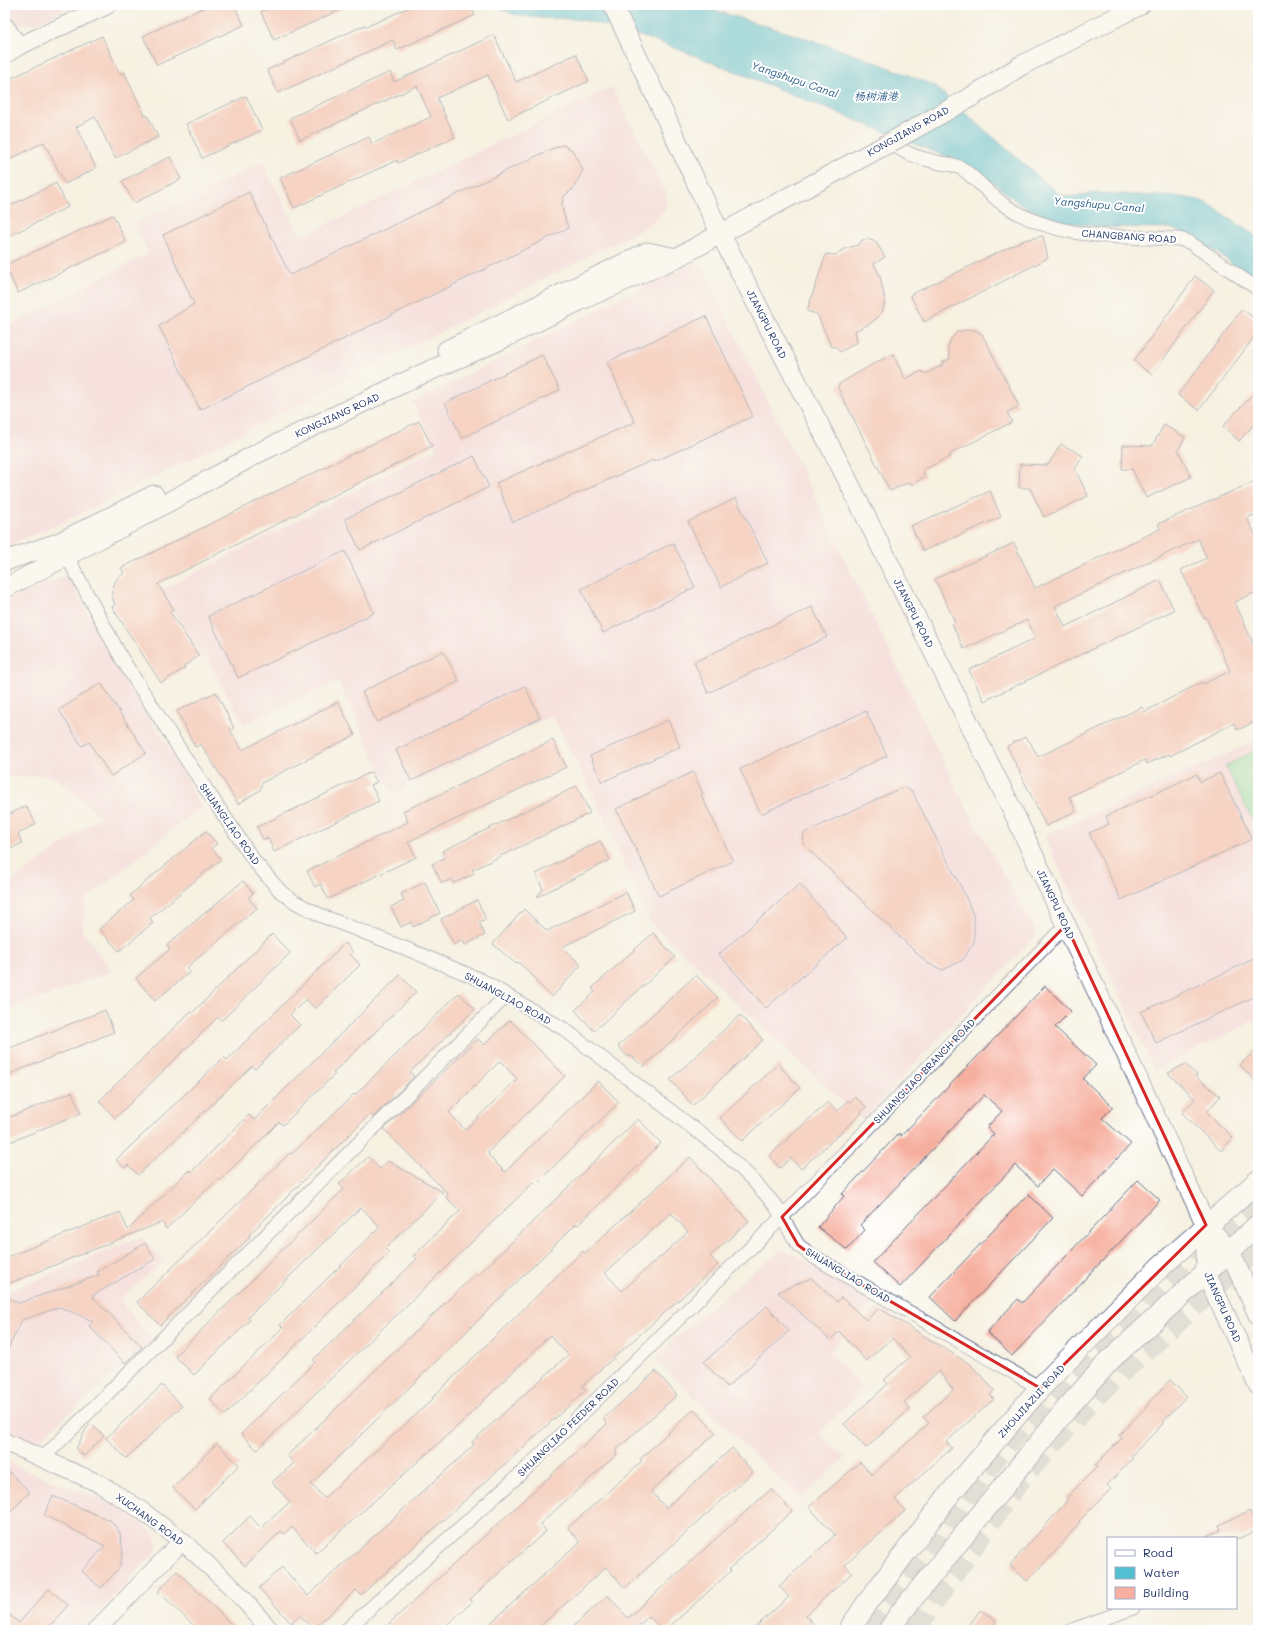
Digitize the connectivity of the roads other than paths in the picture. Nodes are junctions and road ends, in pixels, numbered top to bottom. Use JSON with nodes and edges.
{"nodes":[{"id":1,"x":108,"y":5,"type":"edge"},
{"id":2,"x":614,"y":5,"type":"edge"},
{"id":3,"x":1140,"y":5,"type":"edge"},
{"id":4,"x":5,"y":26,"type":"edge"},
{"id":5,"x":12,"y":51,"type":"edge"},
{"id":6,"x":891,"y":142,"type":"junction"},
{"id":7,"x":720,"y":233,"type":"junction"},
{"id":8,"x":1258,"y":289,"type":"edge"},
{"id":9,"x":62,"y":549,"type":"junction"},
{"id":10,"x":5,"y":561,"type":"edge"},
{"id":11,"x":5,"y":588,"type":"edge"},
{"id":12,"x":1066,"y":925,"type":"junction"},
{"id":13,"x":506,"y":995,"type":"junction"},
{"id":14,"x":1258,"y":1181,"type":"edge"},
{"id":15,"x":782,"y":1217,"type":"junction"},
{"id":16,"x":1206,"y":1225,"type":"junction"},
{"id":17,"x":1258,"y":1225,"type":"edge"},
{"id":18,"x":1230,"y":1251,"type":"junction"},
{"id":19,"x":1206,"y":1273,"type":"junction"},
{"id":20,"x":1258,"y":1315,"type":"edge"},
{"id":21,"x":1258,"y":1386,"type":"edge"},
{"id":22,"x":1040,"y":1388,"type":"junction"},
{"id":23,"x":5,"y":1442,"type":"edge"},
{"id":24,"x":42,"y":1459,"type":"junction"},
{"id":25,"x":182,"y":1541,"type":"junction"},
{"id":26,"x":1129,"y":1609,"type":"edge"},
{"id":27,"x":96,"y":1630,"type":"edge"},
{"id":28,"x":270,"y":1630,"type":"edge"},
{"id":29,"x":346,"y":1630,"type":"edge"},
{"id":30,"x":848,"y":1630,"type":"edge"},
{"id":31,"x":889,"y":1630,"type":"edge"},
{"id":32,"x":1072,"y":1630,"type":"edge"}],
"edges":[{"from":1,"to":5,"type":"street"},
{"from":2,"to":7,"type":"main road","name":"JIANGPU ROAD"},
{"from":3,"to":6,"type":"main road","name":"KONGJIANG ROAD","bridge":true},
{"from":4,"to":5,"type":"street"},
{"from":6,"to":7,"type":"main road","name":"KONGJIANG ROAD"},
{"from":6,"to":8,"type":"street","name":"CHANGBANG ROAD"},
{"from":7,"to":9,"type":"main road","name":"KONGJIANG ROAD"},
{"from":7,"to":12,"type":"main road","name":"JIANGPU ROAD"},
{"from":9,"to":10,"type":"main road","name":"KONGJIANG ROAD"},
{"from":9,"to":11,"type":"main road","name":"KONGJIANG ROAD"},
{"from":9,"to":13,"type":"street","name":"SHUANGLIAO ROAD"},
{"from":12,"to":15,"type":"street","name":"SHUANGLIAO BRANCH ROAD"},
{"from":12,"to":16,"type":"main road","name":"JIANGPU ROAD"},
{"from":13,"to":15,"type":"street","name":"SHUANGLIAO ROAD"},
{"from":13,"to":24,"type":"street"},
{"from":14,"to":16,"type":"main road","name":"ZHOUJIAZUI ROAD"},
{"from":15,"to":22,"type":"street","name":"SHUANGLIAO ROAD"},
{"from":15,"to":29,"type":"street","name":"SHUANGLIAO FEEDER ROAD"},
{"from":16,"to":18,"type":"main road","name":"JIANGPU ROAD"},
{"from":16,"to":19,"type":"main road","name":"JIANGPU ROAD"},
{"from":16,"to":22,"type":"main road","name":"ZHOUJIAZUI ROAD"},
{"from":17,"to":18,"type":"main road"},
{"from":18,"to":19,"type":"main road"},
{"from":18,"to":20,"type":"main road","name":"JIANGPU ROAD"},
{"from":19,"to":21,"type":"main road","name":"JIANGPU ROAD"},
{"from":19,"to":31,"type":"main road"},
{"from":22,"to":30,"type":"main road","name":"ZHOUJIAZUI ROAD"},
{"from":23,"to":24,"type":"street","name":"XUCHANG ROAD"},
{"from":24,"to":25,"type":"street","name":"XUCHANG ROAD"},
{"from":25,"to":27,"type":"street"},
{"from":25,"to":28,"type":"street","name":"XUCHANG ROAD"},
{"from":26,"to":32,"type":"street"}]}
